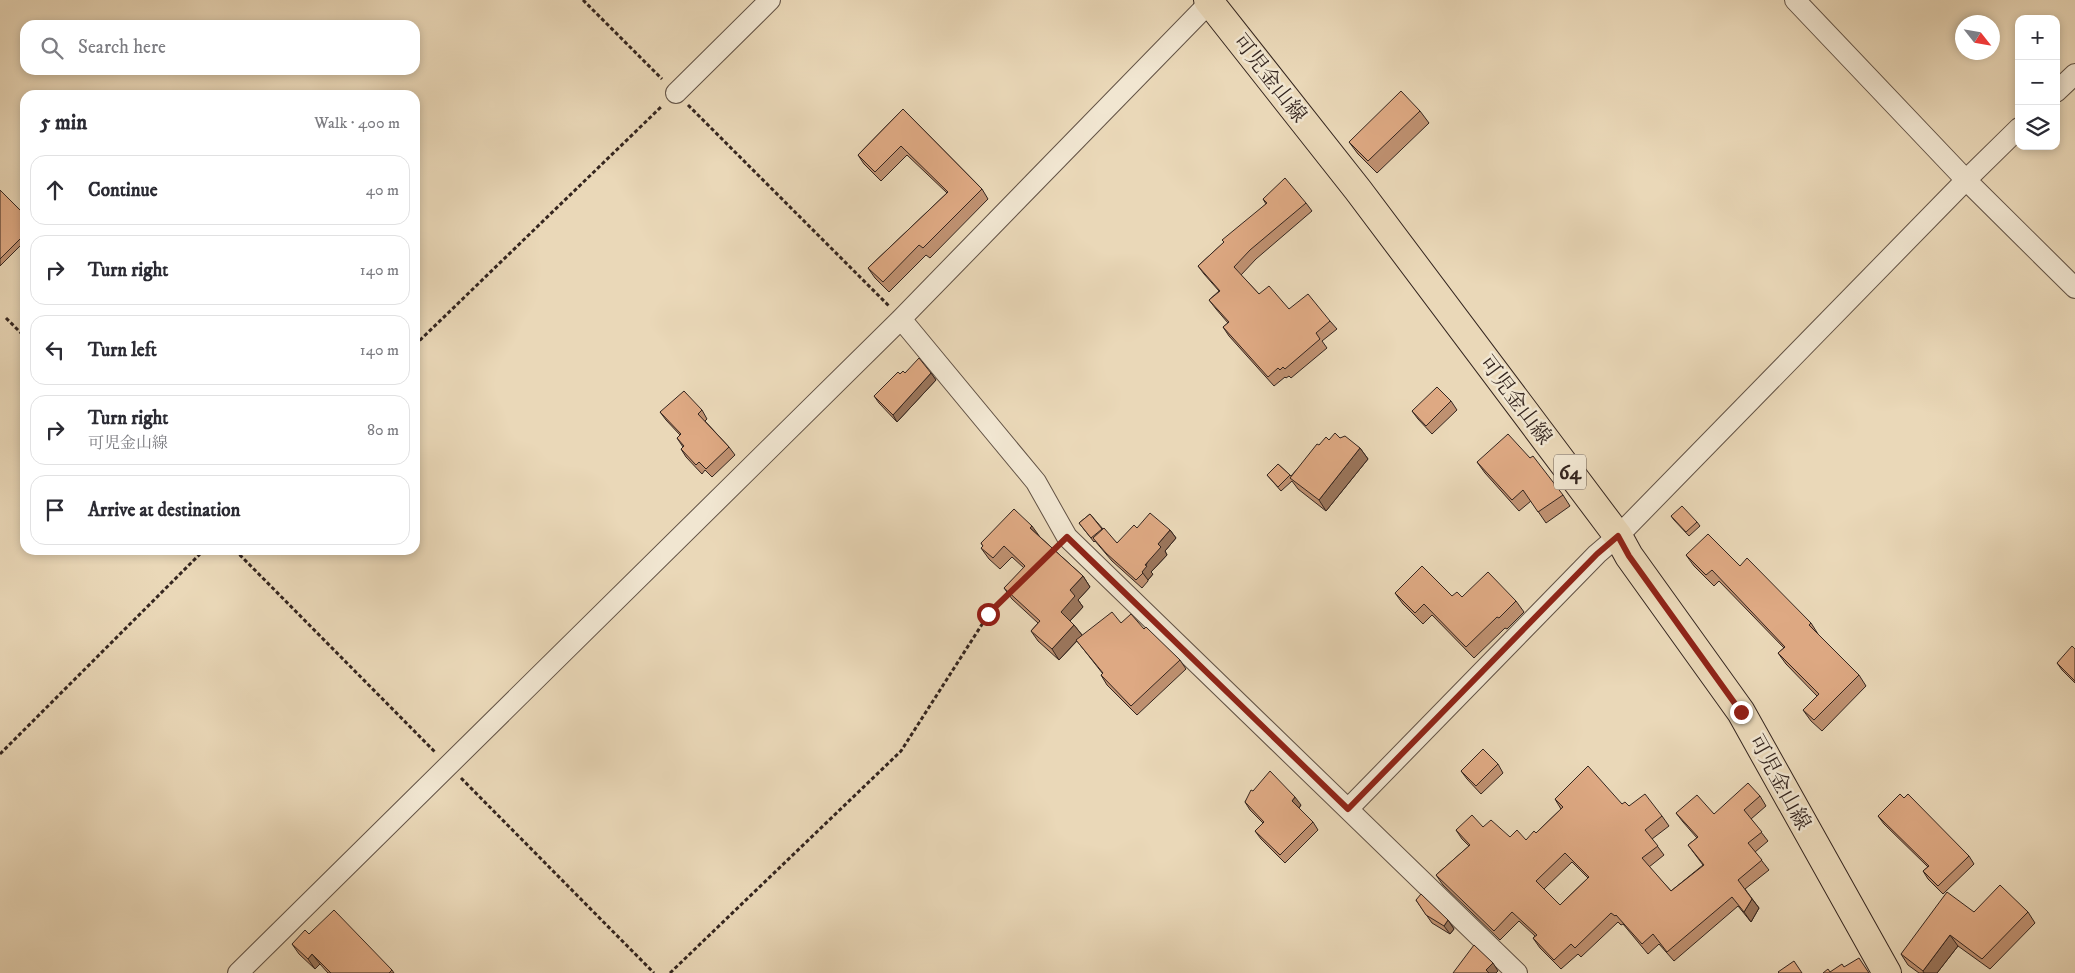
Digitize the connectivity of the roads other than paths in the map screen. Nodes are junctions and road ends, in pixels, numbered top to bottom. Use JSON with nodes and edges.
{"nodes":[{"id":1,"x":770,"y":0,"type":"edge"},
{"id":2,"x":1795,"y":0,"type":"edge"},
{"id":3,"x":1210,"y":1,"type":"edge"},
{"id":4,"x":2075,"y":74,"type":"edge"},
{"id":5,"x":2060,"y":88,"type":"edge"},
{"id":6,"x":676,"y":93,"type":"road end"},
{"id":7,"x":2015,"y":132,"type":"edge"},
{"id":8,"x":1966,"y":180,"type":"junction"},
{"id":9,"x":2075,"y":288,"type":"edge"},
{"id":10,"x":902,"y":319,"type":"junction"},
{"id":11,"x":1618,"y":536,"type":"junction"},
{"id":12,"x":1348,"y":809,"type":"junction"},
{"id":13,"x":238,"y":973,"type":"edge"},
{"id":14,"x":1516,"y":973,"type":"edge"},
{"id":15,"x":1888,"y":973,"type":"edge"}],
"edges":[{"from":1,"to":6,"type":"street"},
{"from":2,"to":8,"type":"street"},
{"from":3,"to":10,"type":"street"},
{"from":3,"to":11,"type":"main road","name":"可児金山線","number":"64"},
{"from":4,"to":5,"type":"street"},
{"from":7,"to":8,"type":"street"},
{"from":8,"to":9,"type":"street"},
{"from":8,"to":11,"type":"street"},
{"from":10,"to":12,"type":"street"},
{"from":10,"to":13,"type":"street"},
{"from":11,"to":12,"type":"street"},
{"from":11,"to":15,"type":"main road","name":"可児金山線","number":"64"},
{"from":12,"to":14,"type":"street"}]}
